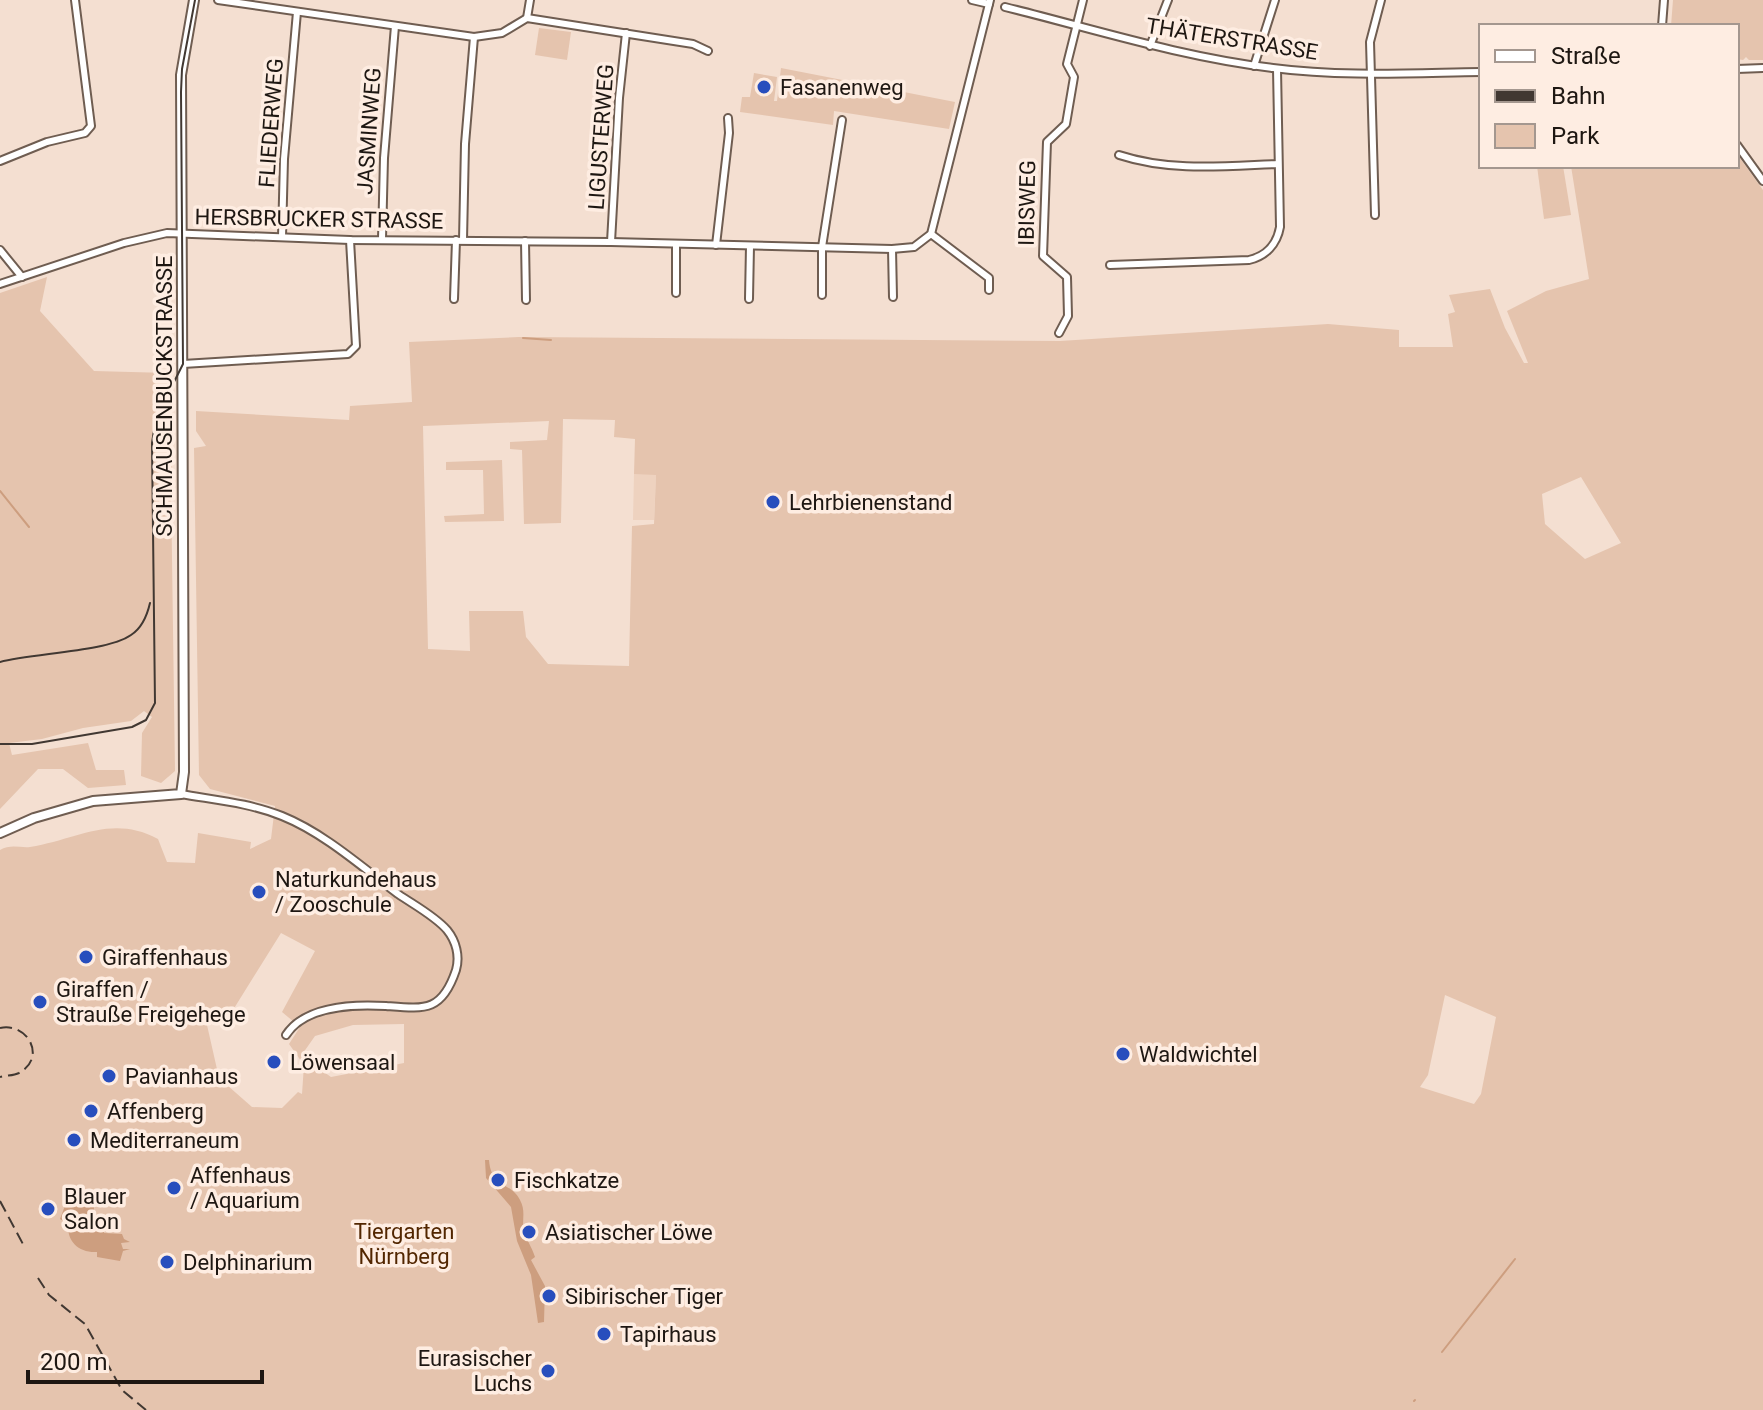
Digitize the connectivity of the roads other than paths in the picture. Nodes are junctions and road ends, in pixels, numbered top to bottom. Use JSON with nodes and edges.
{"nodes":[{"id":1,"x":75,"y":0,"type":"edge"},
{"id":2,"x":194,"y":0,"type":"edge"},
{"id":3,"x":218,"y":0,"type":"edge"},
{"id":4,"x":530,"y":0,"type":"edge"},
{"id":5,"x":972,"y":0,"type":"edge"},
{"id":6,"x":1083,"y":0,"type":"edge"},
{"id":7,"x":1168,"y":0,"type":"edge"},
{"id":8,"x":1275,"y":0,"type":"edge"},
{"id":9,"x":1381,"y":0,"type":"edge"},
{"id":10,"x":1664,"y":0,"type":"edge"},
{"id":11,"x":990,"y":2,"type":"edge"},
{"id":12,"x":1005,"y":7,"type":"dead end"},
{"id":13,"x":297,"y":12,"type":"junction"},
{"id":14,"x":527,"y":18,"type":"junction"},
{"id":15,"x":1662,"y":24,"type":"edge"},
{"id":16,"x":1076,"y":25,"type":"junction"},
{"id":17,"x":395,"y":26,"type":"junction"},
{"id":18,"x":626,"y":33,"type":"junction"},
{"id":19,"x":474,"y":37,"type":"junction"},
{"id":20,"x":1150,"y":46,"type":"junction"},
{"id":21,"x":708,"y":51,"type":"dead end"},
{"id":22,"x":1254,"y":66,"type":"junction"},
{"id":23,"x":1763,"y":68,"type":"edge"},
{"id":24,"x":1277,"y":69,"type":"junction"},
{"id":25,"x":1739,"y":69,"type":"edge"},
{"id":26,"x":1479,"y":72,"type":"edge"},
{"id":27,"x":1371,"y":73,"type":"junction"},
{"id":28,"x":728,"y":118,"type":"dead end"},
{"id":29,"x":842,"y":120,"type":"dead end"},
{"id":30,"x":1739,"y":148,"type":"edge"},
{"id":31,"x":1119,"y":155,"type":"dead end"},
{"id":32,"x":0,"y":161,"type":"edge"},
{"id":33,"x":1278,"y":164,"type":"junction"},
{"id":34,"x":1763,"y":181,"type":"edge"},
{"id":35,"x":1375,"y":215,"type":"dead end"},
{"id":36,"x":181,"y":234,"type":"junction"},
{"id":37,"x":931,"y":234,"type":"junction"},
{"id":38,"x":282,"y":237,"type":"junction"},
{"id":39,"x":382,"y":239,"type":"junction"},
{"id":40,"x":350,"y":240,"type":"junction"},
{"id":41,"x":459,"y":240,"type":"junction"},
{"id":42,"x":525,"y":241,"type":"junction"},
{"id":43,"x":611,"y":242,"type":"junction"},
{"id":44,"x":676,"y":244,"type":"junction"},
{"id":45,"x":716,"y":245,"type":"junction"},
{"id":46,"x":750,"y":246,"type":"junction"},
{"id":47,"x":822,"y":247,"type":"junction"},
{"id":48,"x":892,"y":249,"type":"junction"},
{"id":49,"x":0,"y":250,"type":"edge"},
{"id":50,"x":1110,"y":265,"type":"dead end"},
{"id":51,"x":22,"y":277,"type":"junction"},
{"id":52,"x":0,"y":284,"type":"edge"},
{"id":53,"x":989,"y":290,"type":"dead end"},
{"id":54,"x":676,"y":293,"type":"dead end"},
{"id":55,"x":822,"y":295,"type":"dead end"},
{"id":56,"x":893,"y":297,"type":"dead end"},
{"id":57,"x":454,"y":299,"type":"dead end"},
{"id":58,"x":749,"y":299,"type":"dead end"},
{"id":59,"x":526,"y":300,"type":"dead end"},
{"id":60,"x":1059,"y":333,"type":"dead end"},
{"id":61,"x":183,"y":364,"type":"junction"},
{"id":62,"x":181,"y":794,"type":"junction"},
{"id":63,"x":0,"y":833,"type":"edge"},
{"id":64,"x":286,"y":1035,"type":"dead end"}],
"edges":[{"from":1,"to":32,"type":"street"},
{"from":2,"to":36,"type":"street","name":"SCHMAUSENBUCKSTRASSE"},
{"from":3,"to":13,"type":"street"},
{"from":4,"to":14,"type":"street"},
{"from":5,"to":11,"type":"street"},
{"from":6,"to":16,"type":"street"},
{"from":7,"to":20,"type":"street"},
{"from":8,"to":22,"type":"street"},
{"from":9,"to":27,"type":"street"},
{"from":10,"to":15,"type":"street"},
{"from":11,"to":37,"type":"street"},
{"from":12,"to":16,"type":"street","name":"THÄTERSTRASSE"},
{"from":13,"to":17,"type":"street"},
{"from":13,"to":38,"type":"street","name":"FLIEDERWEG"},
{"from":14,"to":18,"type":"street"},
{"from":14,"to":19,"type":"street"},
{"from":16,"to":20,"type":"street","name":"THÄTERSTRASSE"},
{"from":16,"to":60,"type":"street","name":"IBISWEG"},
{"from":17,"to":19,"type":"street"},
{"from":17,"to":39,"type":"street","name":"JASMINWEG"},
{"from":18,"to":21,"type":"street"},
{"from":18,"to":43,"type":"street","name":"LIGUSTERWEG"},
{"from":19,"to":41,"type":"street"},
{"from":20,"to":22,"type":"street","name":"THÄTERSTRASSE"},
{"from":22,"to":24,"type":"street","name":"THÄTERSTRASSE"},
{"from":23,"to":25,"type":"street"},
{"from":24,"to":27,"type":"street","name":"THÄTERSTRASSE"},
{"from":24,"to":33,"type":"street"},
{"from":26,"to":27,"type":"street","name":"THÄTERSTRASSE"},
{"from":27,"to":35,"type":"street"},
{"from":28,"to":45,"type":"street"},
{"from":29,"to":47,"type":"street"},
{"from":30,"to":34,"type":"street"},
{"from":31,"to":33,"type":"street"},
{"from":33,"to":50,"type":"street"},
{"from":36,"to":38,"type":"street","name":"HERSBRUCKER STRASSE"},
{"from":36,"to":51,"type":"street","name":"HERSBRUCKER STRASSE"},
{"from":36,"to":61,"type":"street","name":"SCHMAUSENBUCKSTRASSE"},
{"from":37,"to":48,"type":"street","name":"HERSBRUCKER STRASSE"},
{"from":37,"to":53,"type":"street"},
{"from":38,"to":40,"type":"street","name":"HERSBRUCKER STRASSE"},
{"from":39,"to":40,"type":"street","name":"HERSBRUCKER STRASSE"},
{"from":39,"to":41,"type":"street","name":"HERSBRUCKER STRASSE"},
{"from":40,"to":61,"type":"street"},
{"from":41,"to":42,"type":"street","name":"HERSBRUCKER STRASSE"},
{"from":41,"to":57,"type":"street","name":"HERSBRUCKER STRASSE"},
{"from":42,"to":43,"type":"street","name":"HERSBRUCKER STRASSE"},
{"from":42,"to":59,"type":"street"},
{"from":43,"to":44,"type":"street","name":"HERSBRUCKER STRASSE"},
{"from":44,"to":45,"type":"street","name":"HERSBRUCKER STRASSE"},
{"from":44,"to":54,"type":"street"},
{"from":45,"to":46,"type":"street","name":"HERSBRUCKER STRASSE"},
{"from":46,"to":47,"type":"street","name":"HERSBRUCKER STRASSE"},
{"from":46,"to":58,"type":"street"},
{"from":47,"to":48,"type":"street","name":"HERSBRUCKER STRASSE"},
{"from":47,"to":55,"type":"street"},
{"from":48,"to":56,"type":"street"},
{"from":49,"to":51,"type":"street"},
{"from":51,"to":52,"type":"street","name":"HERSBRUCKER STRASSE"},
{"from":61,"to":62,"type":"street","name":"SCHMAUSENBUCKSTRASSE"},
{"from":62,"to":63,"type":"street"},
{"from":62,"to":64,"type":"street"}]}
